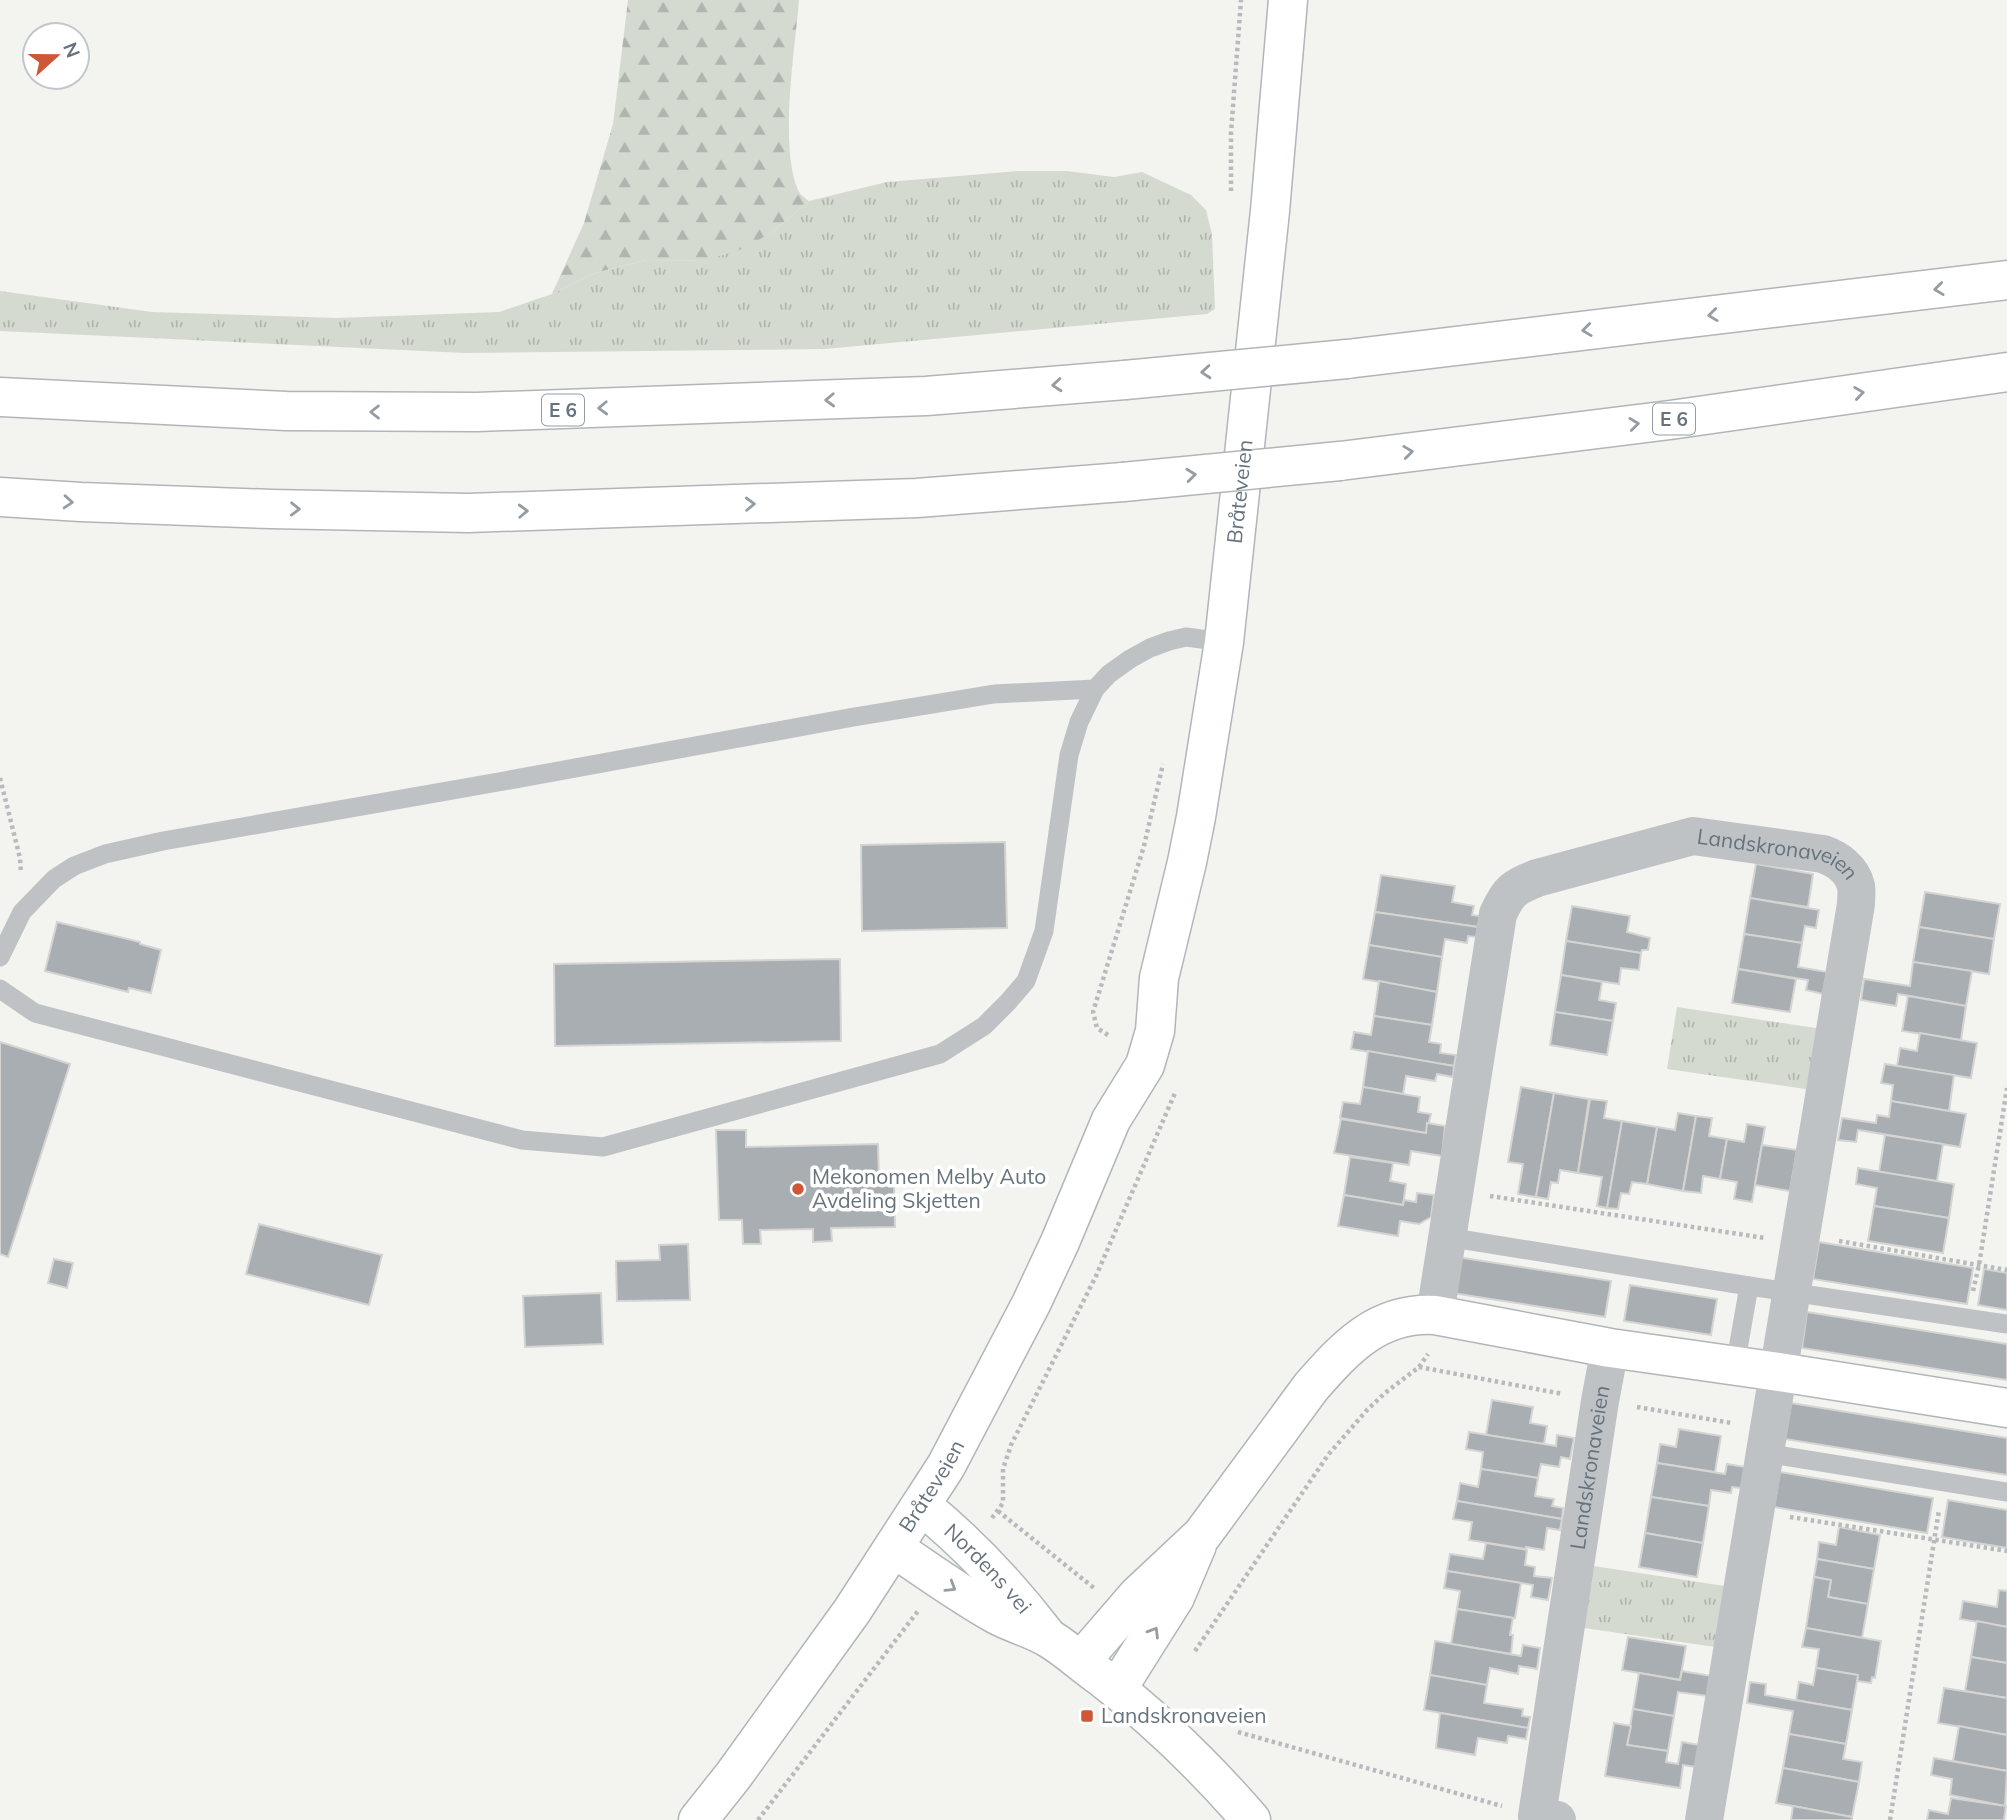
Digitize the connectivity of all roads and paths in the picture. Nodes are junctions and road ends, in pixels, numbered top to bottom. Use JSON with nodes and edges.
{"nodes":[{"id":1,"x":1241,"y":0,"type":"edge"},
{"id":2,"x":1288,"y":0,"type":"edge"},
{"id":3,"x":1231,"y":194,"type":"dead end"},
{"id":4,"x":2007,"y":280,"type":"edge"},
{"id":5,"x":2007,"y":372,"type":"edge"},
{"id":6,"x":0,"y":397,"type":"edge"},
{"id":7,"x":0,"y":497,"type":"edge"},
{"id":8,"x":1224,"y":642,"type":"junction"},
{"id":9,"x":1095,"y":689,"type":"junction"},
{"id":10,"x":1163,"y":763,"type":"dead end"},
{"id":11,"x":0,"y":778,"type":"edge"},
{"id":12,"x":22,"y":912,"type":"junction"},
{"id":13,"x":0,"y":957,"type":"edge"},
{"id":14,"x":0,"y":989,"type":"edge"},
{"id":15,"x":1108,"y":1035,"type":"dead end"},
{"id":16,"x":2007,"y":1088,"type":"edge"},
{"id":17,"x":1177,"y":1089,"type":"dead end"},
{"id":18,"x":1454,"y":1191,"type":"junction"},
{"id":19,"x":1447,"y":1237,"type":"junction"},
{"id":20,"x":1800,"y":1239,"type":"junction"},
{"id":21,"x":1979,"y":1265,"type":"junction"},
{"id":22,"x":2007,"y":1270,"type":"edge"},
{"id":23,"x":1749,"y":1286,"type":"junction"},
{"id":24,"x":1791,"y":1292,"type":"junction"},
{"id":25,"x":1435,"y":1315,"type":"junction"},
{"id":26,"x":1967,"y":1317,"type":"junction"},
{"id":27,"x":2007,"y":1324,"type":"edge"},
{"id":28,"x":1610,"y":1348,"type":"junction"},
{"id":29,"x":1735,"y":1366,"type":"junction"},
{"id":30,"x":1779,"y":1372,"type":"junction"},
{"id":31,"x":2007,"y":1408,"type":"edge"},
{"id":32,"x":1766,"y":1453,"type":"junction"},
{"id":33,"x":1943,"y":1482,"type":"junction"},
{"id":34,"x":2007,"y":1492,"type":"edge"},
{"id":35,"x":922,"y":1506,"type":"junction"},
{"id":36,"x":998,"y":1511,"type":"junction"},
{"id":37,"x":1756,"y":1511,"type":"junction"},
{"id":38,"x":990,"y":1520,"type":"dead end"},
{"id":39,"x":1202,"y":1535,"type":"junction"},
{"id":40,"x":1935,"y":1540,"type":"junction"},
{"id":41,"x":894,"y":1548,"type":"junction"},
{"id":42,"x":2007,"y":1551,"type":"edge"},
{"id":43,"x":1103,"y":1595,"type":"dead end"},
{"id":44,"x":921,"y":1607,"type":"dead end"},
{"id":45,"x":1048,"y":1638,"type":"junction"},
{"id":46,"x":1195,"y":1651,"type":"dead end"},
{"id":47,"x":1081,"y":1661,"type":"junction"},
{"id":48,"x":1117,"y":1689,"type":"junction"},
{"id":49,"x":1238,"y":1732,"type":"dead end"},
{"id":50,"x":1547,"y":1818,"type":"edge"},
{"id":51,"x":698,"y":1820,"type":"edge"},
{"id":52,"x":758,"y":1820,"type":"edge"},
{"id":53,"x":1251,"y":1820,"type":"edge"},
{"id":54,"x":1704,"y":1820,"type":"edge"},
{"id":55,"x":1890,"y":1820,"type":"edge"}],
"edges":[{"from":1,"to":3,"type":"path"},
{"from":2,"to":8,"type":"main road","name":"Bråteveien"},
{"from":4,"to":6,"type":"main road","number":"E 6","one_way":true,"bridge":true},
{"from":7,"to":5,"type":"main road","number":"E 6","one_way":true,"bridge":true},
{"from":8,"to":9,"type":"lane"},
{"from":8,"to":35,"type":"main road","name":"Bråteveien"},
{"from":9,"to":12,"type":"lane"},
{"from":9,"to":14,"type":"lane"},
{"from":10,"to":15,"type":"path"},
{"from":11,"to":12,"type":"path"},
{"from":12,"to":13,"type":"lane"},
{"from":16,"to":21,"type":"path"},
{"from":17,"to":36,"type":"path"},
{"from":18,"to":19,"type":"street","name":"Landskronaveien"},
{"from":18,"to":20,"type":"path"},
{"from":18,"to":20,"type":"street","name":"Landskronaveien"},
{"from":19,"to":23,"type":"lane"},
{"from":19,"to":25,"type":"street","name":"Landskronaveien"},
{"from":20,"to":21,"type":"path"},
{"from":20,"to":24,"type":"street","name":"Landskronaveien"},
{"from":21,"to":22,"type":"path"},
{"from":21,"to":26,"type":"path"},
{"from":23,"to":24,"type":"lane"},
{"from":23,"to":29,"type":"lane"},
{"from":24,"to":26,"type":"lane"},
{"from":24,"to":30,"type":"street","name":"Landskronaveien"},
{"from":25,"to":28,"type":"main road"},
{"from":25,"to":39,"type":"main road"},
{"from":25,"to":46,"type":"path"},
{"from":26,"to":27,"type":"lane"},
{"from":28,"to":29,"type":"main road"},
{"from":28,"to":50,"type":"street","name":"Landskronaveien"},
{"from":29,"to":30,"type":"main road"},
{"from":30,"to":31,"type":"main road"},
{"from":30,"to":32,"type":"street","name":"Landskronaveien"},
{"from":32,"to":33,"type":"lane"},
{"from":32,"to":37,"type":"street","name":"Landskronaveien"},
{"from":33,"to":34,"type":"lane"},
{"from":33,"to":40,"type":"path"},
{"from":35,"to":41,"type":"main road","name":"Bråteveien"},
{"from":35,"to":45,"type":"main road","name":"Nordens vei"},
{"from":36,"to":38,"type":"path"},
{"from":36,"to":43,"type":"path"},
{"from":37,"to":40,"type":"path"},
{"from":37,"to":54,"type":"street","name":"Landskronaveien"},
{"from":39,"to":47,"type":"main road"},
{"from":48,"to":39,"type":"main road","one_way":true},
{"from":40,"to":42,"type":"path"},
{"from":40,"to":55,"type":"path"},
{"from":41,"to":45,"type":"main road","name":"Nordens vei","one_way":true},
{"from":41,"to":51,"type":"main road","name":"Bråteveien"},
{"from":44,"to":52,"type":"path"},
{"from":45,"to":47,"type":"main road","name":"Nordens vei"},
{"from":47,"to":48,"type":"main road","name":"Nordens vei"},
{"from":48,"to":53,"type":"main road","name":"Nordens vei"},
{"from":49,"to":50,"type":"path"}]}
